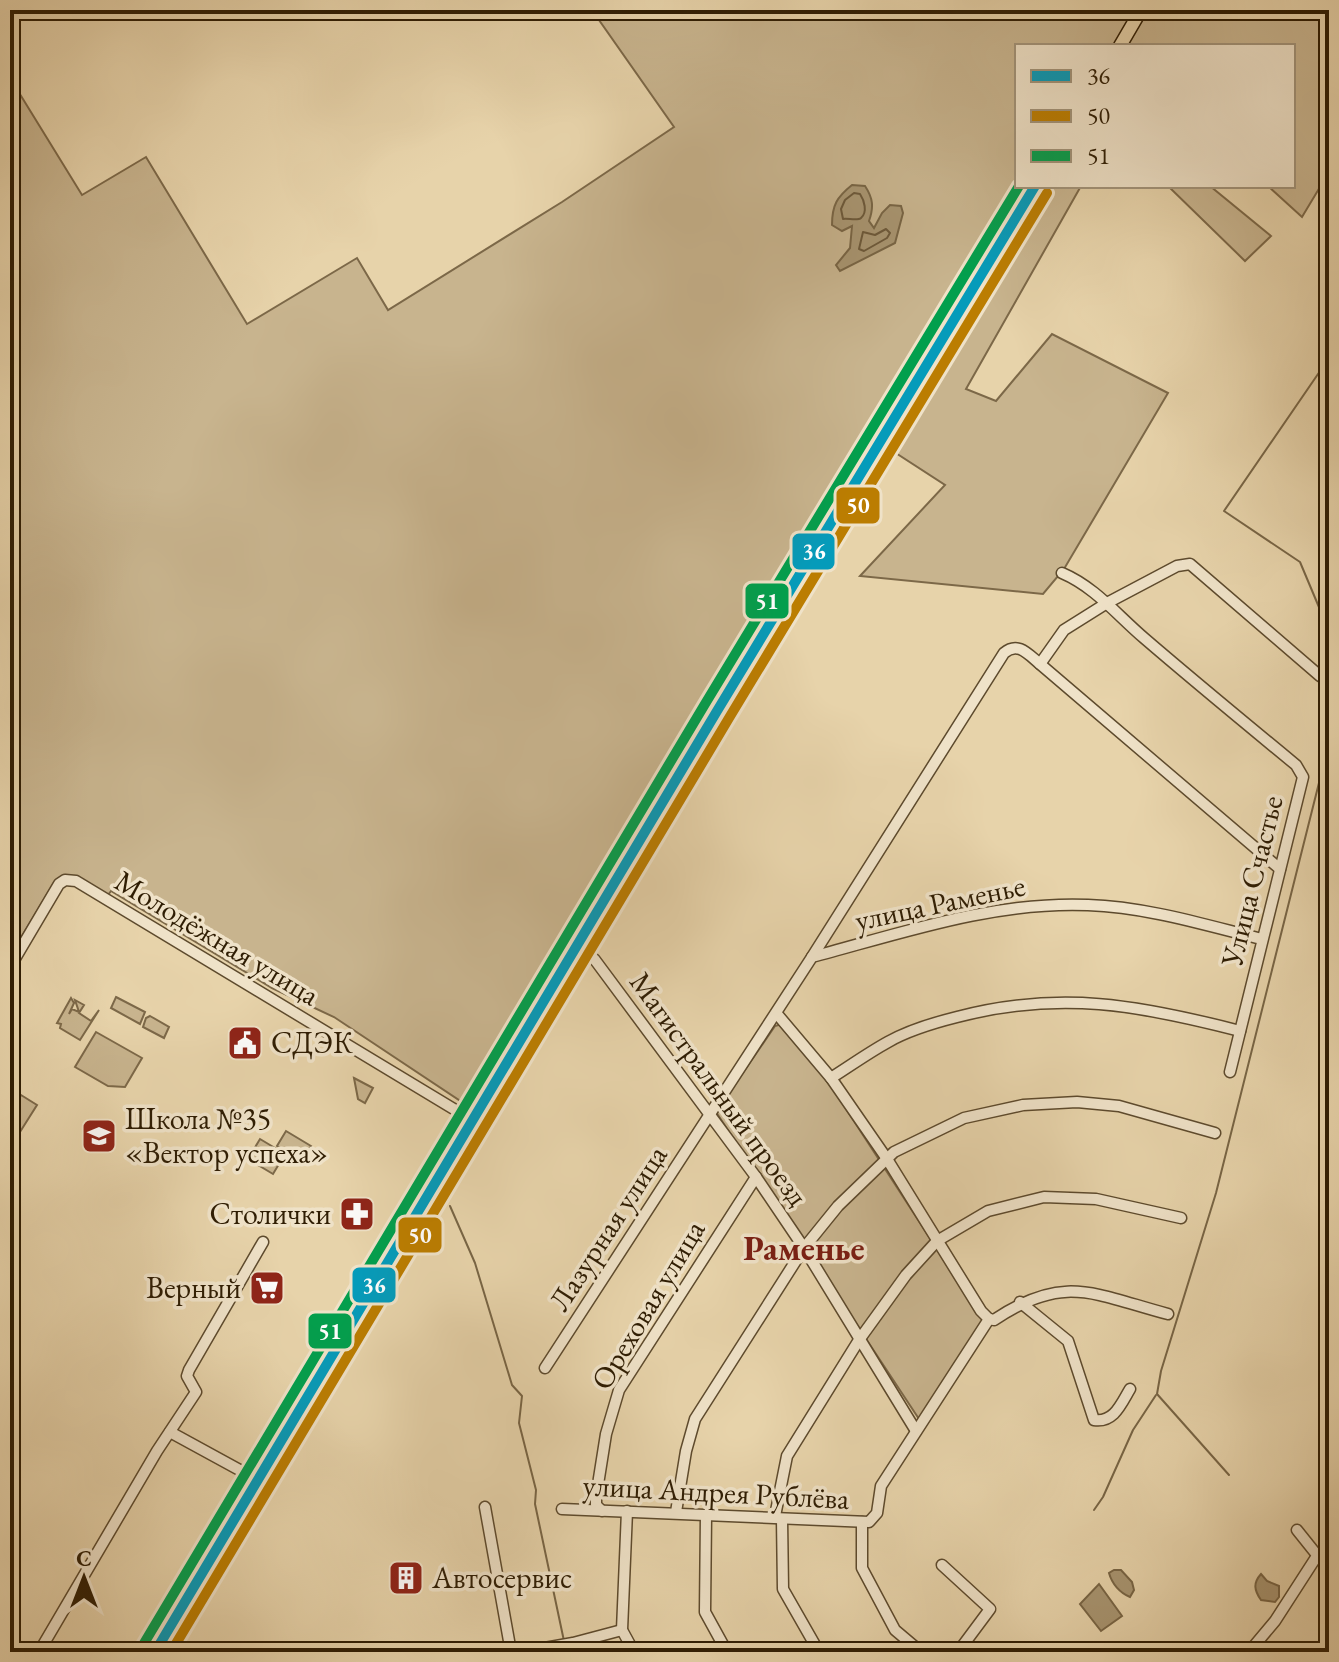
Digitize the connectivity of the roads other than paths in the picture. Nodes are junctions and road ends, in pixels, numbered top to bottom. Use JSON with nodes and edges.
{"nodes":[{"id":1,"x":1141,"y":10,"type":"edge"},
{"id":2,"x":1121,"y":44,"type":"edge"},
{"id":3,"x":1034,"y":188,"type":"edge"},
{"id":4,"x":1062,"y":573,"type":"dead end"},
{"id":5,"x":1107,"y":603,"type":"junction"},
{"id":6,"x":1040,"y":664,"type":"junction"},
{"id":7,"x":1320,"y":676,"type":"dead end"},
{"id":8,"x":1280,"y":869,"type":"junction"},
{"id":9,"x":1262,"y":939,"type":"junction"},
{"id":10,"x":578,"y":944,"type":"junction"},
{"id":11,"x":812,"y":957,"type":"junction"},
{"id":12,"x":10,"y":967,"type":"edge"},
{"id":13,"x":777,"y":1014,"type":"junction"},
{"id":14,"x":1240,"y":1031,"type":"junction"},
{"id":15,"x":1230,"y":1072,"type":"dead end"},
{"id":16,"x":831,"y":1078,"type":"junction"},
{"id":17,"x":711,"y":1114,"type":"junction"},
{"id":18,"x":472,"y":1120,"type":"junction"},
{"id":19,"x":1215,"y":1133,"type":"dead end"},
{"id":20,"x":887,"y":1159,"type":"junction"},
{"id":21,"x":756,"y":1177,"type":"junction"},
{"id":22,"x":1181,"y":1218,"type":"dead end"},
{"id":23,"x":937,"y":1241,"type":"junction"},
{"id":24,"x":263,"y":1242,"type":"dead end"},
{"id":25,"x":804,"y":1248,"type":"junction"},
{"id":26,"x":1020,"y":1302,"type":"junction"},
{"id":27,"x":1168,"y":1314,"type":"dead end"},
{"id":28,"x":989,"y":1319,"type":"junction"},
{"id":29,"x":859,"y":1340,"type":"junction"},
{"id":30,"x":545,"y":1368,"type":"dead end"},
{"id":31,"x":1130,"y":1389,"type":"dead end"},
{"id":32,"x":916,"y":1431,"type":"junction"},
{"id":33,"x":170,"y":1432,"type":"junction"},
{"id":34,"x":258,"y":1480,"type":"junction"},
{"id":35,"x":485,"y":1507,"type":"dead end"},
{"id":36,"x":562,"y":1509,"type":"dead end"},
{"id":37,"x":602,"y":1511,"type":"junction"},
{"id":38,"x":627,"y":1511,"type":"junction"},
{"id":39,"x":676,"y":1512,"type":"junction"},
{"id":40,"x":706,"y":1515,"type":"junction"},
{"id":41,"x":779,"y":1518,"type":"junction"},
{"id":42,"x":866,"y":1522,"type":"junction"},
{"id":43,"x":1297,"y":1530,"type":"dead end"},
{"id":44,"x":1315,"y":1559,"type":"dead end"},
{"id":45,"x":942,"y":1565,"type":"dead end"},
{"id":46,"x":1329,"y":1570,"type":"edge"},
{"id":47,"x":622,"y":1630,"type":"junction"},
{"id":48,"x":39,"y":1652,"type":"edge"},
{"id":49,"x":155,"y":1652,"type":"edge"},
{"id":50,"x":511,"y":1652,"type":"edge"},
{"id":51,"x":522,"y":1652,"type":"edge"},
{"id":52,"x":634,"y":1652,"type":"edge"},
{"id":53,"x":727,"y":1652,"type":"edge"},
{"id":54,"x":819,"y":1652,"type":"edge"},
{"id":55,"x":921,"y":1652,"type":"edge"},
{"id":56,"x":958,"y":1652,"type":"edge"},
{"id":57,"x":1249,"y":1652,"type":"edge"}],
"edges":[{"from":1,"to":2,"type":"main road"},
{"from":3,"to":10,"type":"main road"},
{"from":4,"to":5,"type":"street","name":"Улица Счастье"},
{"from":5,"to":6,"type":"street"},
{"from":5,"to":7,"type":"street"},
{"from":5,"to":8,"type":"street","name":"Улица Счастье"},
{"from":6,"to":8,"type":"street"},
{"from":6,"to":11,"type":"street"},
{"from":8,"to":9,"type":"street","name":"Улица Счастье"},
{"from":9,"to":11,"type":"street","name":"улица Раменье"},
{"from":9,"to":14,"type":"street","name":"Улица Счастье"},
{"from":10,"to":17,"type":"street","name":"Магистральный проезд"},
{"from":10,"to":18,"type":"main road"},
{"from":11,"to":13,"type":"street"},
{"from":12,"to":18,"type":"street","name":"Молодёжная улица"},
{"from":13,"to":16,"type":"street"},
{"from":13,"to":17,"type":"street"},
{"from":14,"to":15,"type":"street","name":"Улица Счастье"},
{"from":14,"to":16,"type":"street"},
{"from":16,"to":20,"type":"street"},
{"from":17,"to":21,"type":"street","name":"Магистральный проезд"},
{"from":17,"to":30,"type":"street","name":"Лазурная улица"},
{"from":18,"to":34,"type":"main road"},
{"from":19,"to":20,"type":"street"},
{"from":20,"to":23,"type":"street"},
{"from":20,"to":25,"type":"street"},
{"from":21,"to":25,"type":"street","name":"Магистральный проезд"},
{"from":21,"to":37,"type":"street","name":"Ореховая улица"},
{"from":22,"to":23,"type":"street"},
{"from":23,"to":28,"type":"street"},
{"from":23,"to":29,"type":"street"},
{"from":24,"to":33,"type":"street"},
{"from":25,"to":29,"type":"street","name":"Магистральный проезд"},
{"from":25,"to":39,"type":"street"},
{"from":26,"to":27,"type":"street"},
{"from":26,"to":28,"type":"street"},
{"from":26,"to":31,"type":"street"},
{"from":28,"to":32,"type":"street"},
{"from":29,"to":32,"type":"street","name":"Магистральный проезд"},
{"from":29,"to":41,"type":"street"},
{"from":32,"to":42,"type":"street"},
{"from":33,"to":34,"type":"street"},
{"from":33,"to":48,"type":"street"},
{"from":34,"to":49,"type":"main road"},
{"from":35,"to":50,"type":"street"},
{"from":36,"to":37,"type":"street","name":"улица Андрея Рублёва"},
{"from":37,"to":38,"type":"street","name":"улица Андрея Рублёва"},
{"from":38,"to":39,"type":"street","name":"улица Андрея Рублёва"},
{"from":38,"to":47,"type":"street"},
{"from":39,"to":40,"type":"street","name":"улица Андрея Рублёва"},
{"from":40,"to":41,"type":"street","name":"улица Андрея Рублёва"},
{"from":40,"to":53,"type":"street"},
{"from":41,"to":42,"type":"street","name":"улица Андрея Рублёва"},
{"from":41,"to":54,"type":"street"},
{"from":42,"to":55,"type":"street"},
{"from":43,"to":46,"type":"street"},
{"from":44,"to":57,"type":"street"},
{"from":45,"to":56,"type":"street"},
{"from":47,"to":51,"type":"street"},
{"from":47,"to":52,"type":"street"}]}
